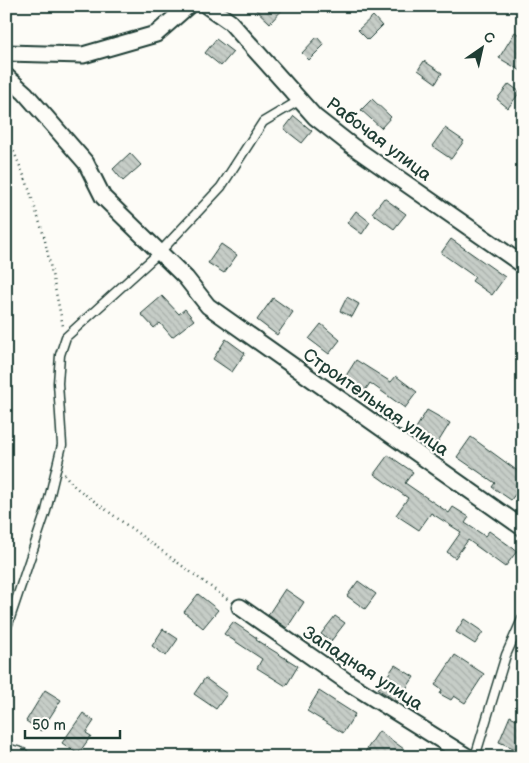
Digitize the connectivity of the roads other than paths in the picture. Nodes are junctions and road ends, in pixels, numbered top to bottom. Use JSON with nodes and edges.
{"nodes":[{"id":1,"x":188,"y":6,"type":"edge"},
{"id":2,"x":206,"y":6,"type":"edge"},
{"id":3,"x":6,"y":53,"type":"edge"},
{"id":4,"x":6,"y":76,"type":"edge"},
{"id":5,"x":300,"y":100,"type":"junction"},
{"id":6,"x":160,"y":252,"type":"junction"},
{"id":7,"x":523,"y":265,"type":"edge"},
{"id":8,"x":523,"y":528,"type":"edge"},
{"id":9,"x":240,"y":608,"type":"road end"},
{"id":10,"x":523,"y":617,"type":"edge"},
{"id":11,"x":6,"y":630,"type":"edge"},
{"id":12,"x":6,"y":753,"type":"edge"},
{"id":13,"x":20,"y":757,"type":"edge"},
{"id":14,"x":468,"y":757,"type":"edge"},
{"id":15,"x":475,"y":757,"type":"edge"}],
"edges":[{"from":1,"to":3,"type":"street"},
{"from":2,"to":5,"type":"street","name":"Рабочая улица"},
{"from":4,"to":6,"type":"street","name":"Строительная улица"},
{"from":5,"to":6,"type":"lane"},
{"from":5,"to":7,"type":"street","name":"Рабочая улица"},
{"from":6,"to":8,"type":"street","name":"Строительная улица"},
{"from":6,"to":11,"type":"lane"},
{"from":9,"to":14,"type":"street","name":"Западная улица"},
{"from":10,"to":15,"type":"lane"},
{"from":12,"to":13,"type":"street"}]}
